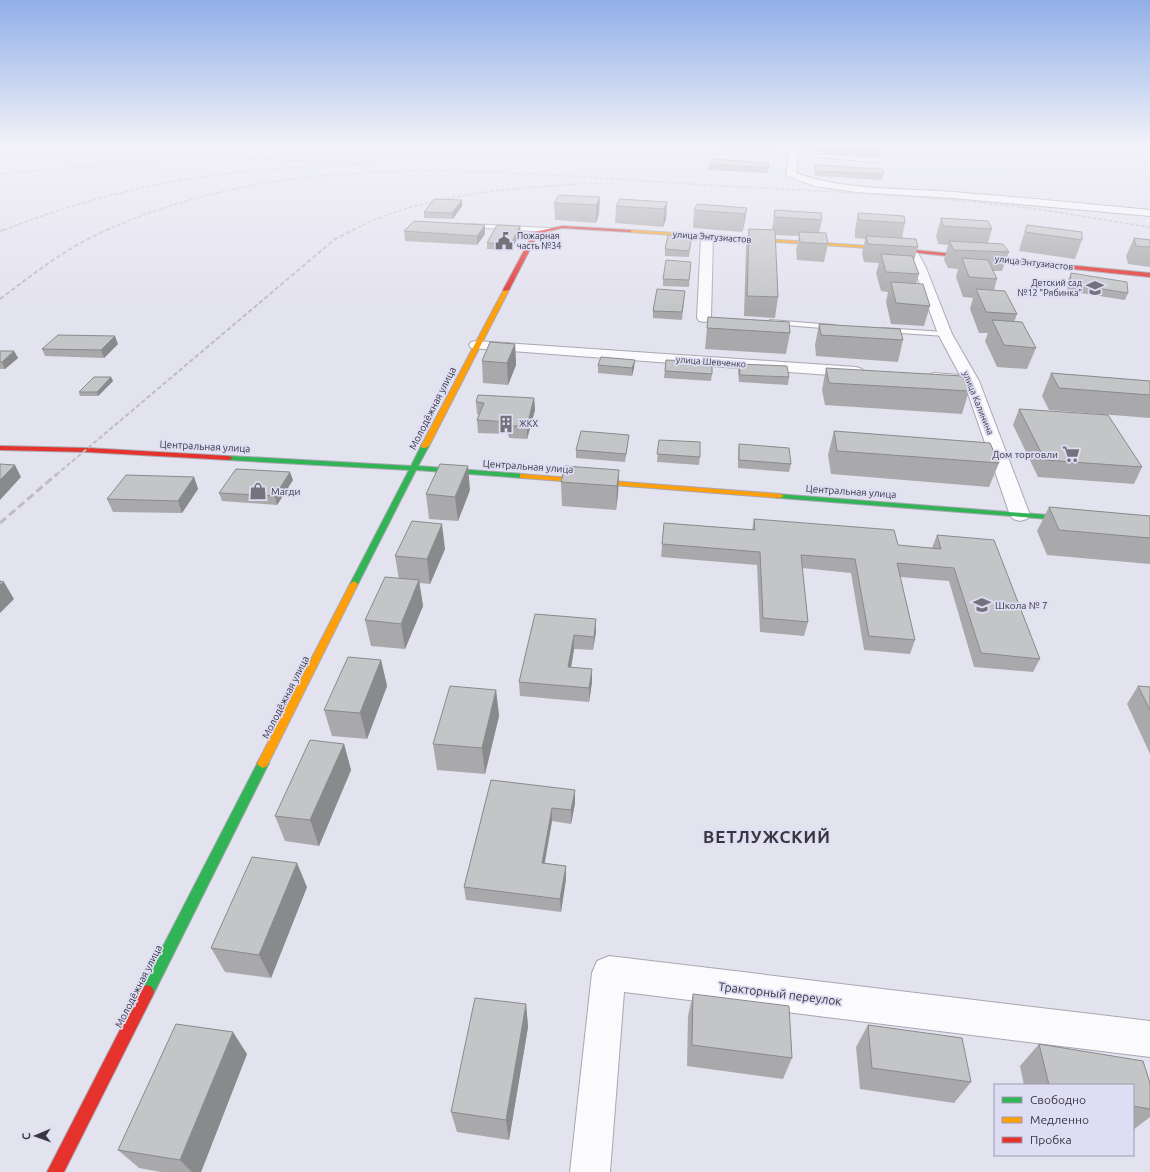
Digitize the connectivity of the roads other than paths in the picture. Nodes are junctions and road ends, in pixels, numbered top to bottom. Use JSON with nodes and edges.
{"nodes":[{"id":1,"x":1012,"y":200,"type":"edge"},
{"id":2,"x":1150,"y":213,"type":"edge"},
{"id":3,"x":470,"y":226,"type":"edge"},
{"id":4,"x":549,"y":230,"type":"junction"},
{"id":5,"x":536,"y":233,"type":"joint"},
{"id":6,"x":707,"y":237,"type":"junction"},
{"id":7,"x":911,"y":250,"type":"junction"},
{"id":8,"x":1150,"y":275,"type":"edge"},
{"id":9,"x":708,"y":318,"type":"edge"},
{"id":10,"x":766,"y":322,"type":"edge"},
{"id":11,"x":844,"y":327,"type":"edge"},
{"id":12,"x":875,"y":330,"type":"edge"},
{"id":13,"x":945,"y":334,"type":"junction"},
{"id":14,"x":476,"y":345,"type":"junction"},
{"id":15,"x":867,"y":373,"type":"edge"},
{"id":16,"x":923,"y":377,"type":"edge"},
{"id":17,"x":971,"y":381,"type":"junction"},
{"id":18,"x":0,"y":448,"type":"edge"},
{"id":19,"x":414,"y":468,"type":"junction"},
{"id":20,"x":1020,"y":514,"type":"junction"},
{"id":21,"x":1081,"y":519,"type":"edge"},
{"id":22,"x":1150,"y":1040,"type":"edge"},
{"id":23,"x":55,"y":1172,"type":"edge"},
{"id":24,"x":590,"y":1172,"type":"edge"}],
"edges":[{"from":1,"to":2,"type":"street"},
{"from":3,"to":4,"type":"lane"},
{"from":4,"to":5,"type":"street","name":"улица Энтузиастов"},
{"from":4,"to":6,"type":"street","name":"улица Энтузиастов"},
{"from":5,"to":14,"type":"street","name":"Молодёжная улица"},
{"from":6,"to":7,"type":"street","name":"улица Энтузиастов"},
{"from":6,"to":9,"type":"street"},
{"from":7,"to":8,"type":"street","name":"улица Энтузиастов"},
{"from":7,"to":13,"type":"street","name":"улица Калинина"},
{"from":10,"to":11,"type":"lane"},
{"from":12,"to":13,"type":"lane"},
{"from":13,"to":17,"type":"street","name":"улица Калинина"},
{"from":14,"to":15,"type":"street","name":"улица Шевченко"},
{"from":14,"to":19,"type":"street","name":"Молодёжная улица"},
{"from":16,"to":17,"type":"street"},
{"from":17,"to":20,"type":"street","name":"улица Калинина"},
{"from":18,"to":19,"type":"street","name":"Центральная улица"},
{"from":19,"to":20,"type":"street","name":"Центральная улица"},
{"from":19,"to":23,"type":"street","name":"Молодёжная улица"},
{"from":20,"to":21,"type":"street","name":"Центральная улица"},
{"from":22,"to":24,"type":"street","name":"Тракторный переулок"}]}
